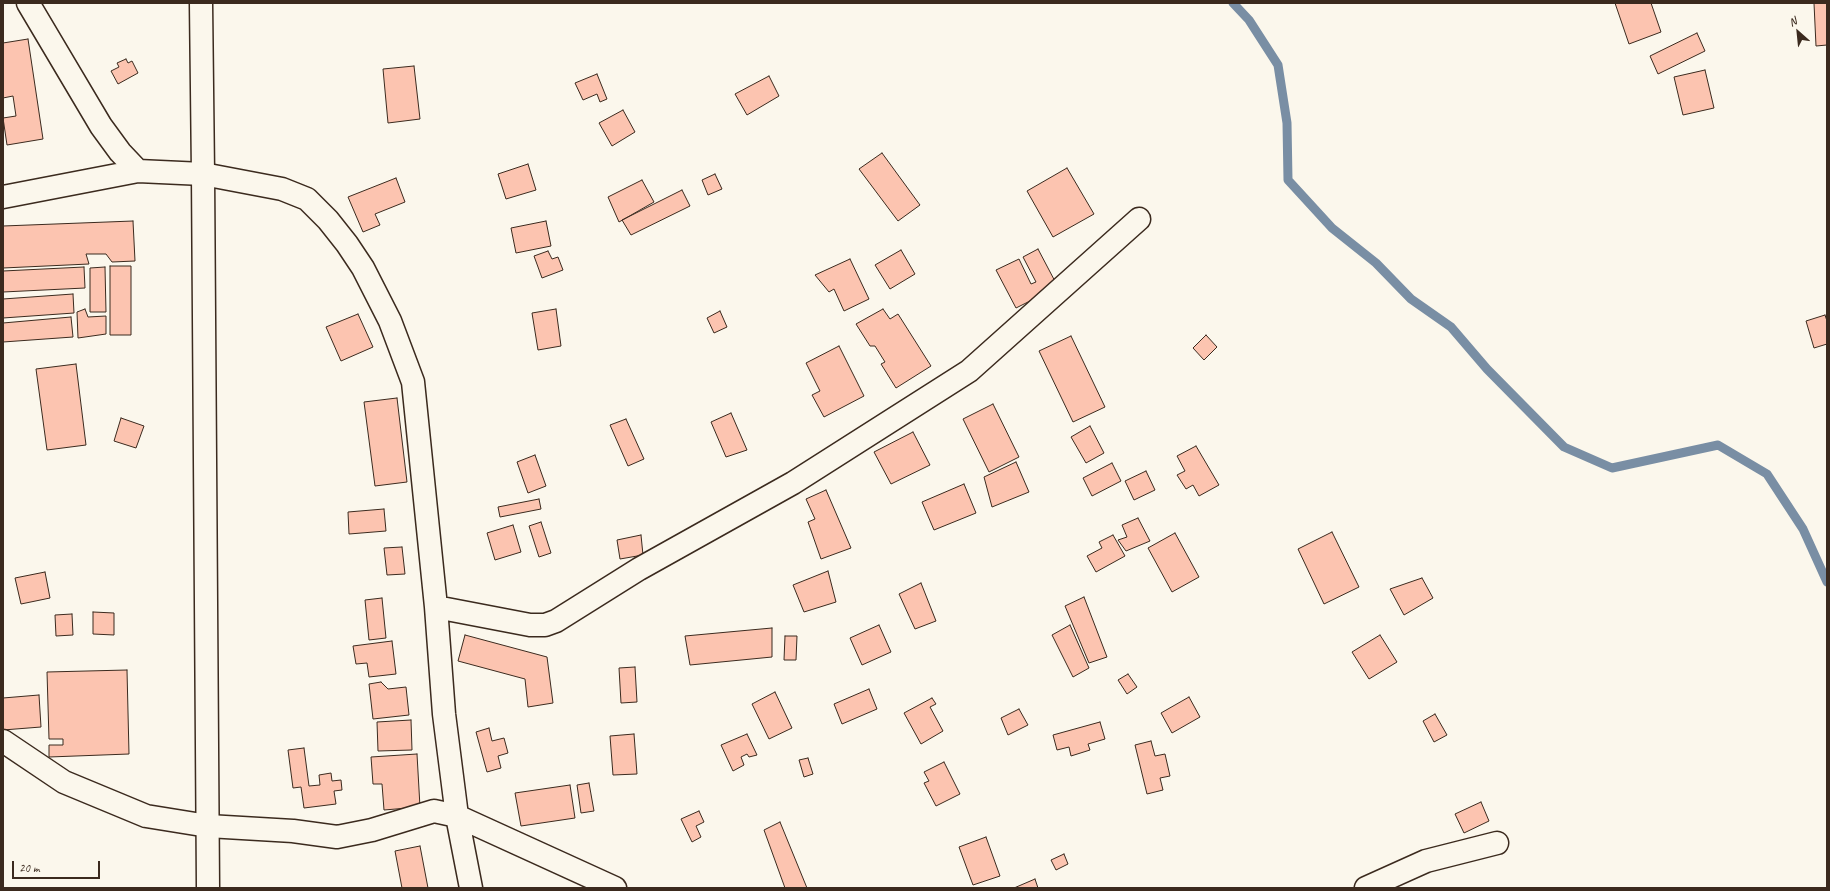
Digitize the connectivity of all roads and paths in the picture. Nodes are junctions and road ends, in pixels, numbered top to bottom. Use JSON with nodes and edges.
{"nodes":[{"id":1,"x":28,"y":3,"type":"edge"},
{"id":2,"x":201,"y":3,"type":"edge"},
{"id":3,"x":138,"y":171,"type":"junction"},
{"id":4,"x":203,"y":174,"type":"junction"},
{"id":5,"x":3,"y":197,"type":"edge"},
{"id":6,"x":1139,"y":219,"type":"dead end"},
{"id":7,"x":436,"y":606,"type":"junction"},
{"id":8,"x":3,"y":741,"type":"edge"},
{"id":9,"x":457,"y":816,"type":"junction"},
{"id":10,"x":208,"y":826,"type":"junction"},
{"id":11,"x":1497,"y":843,"type":"dead end"},
{"id":12,"x":208,"y":888,"type":"edge"},
{"id":13,"x":470,"y":888,"type":"edge"},
{"id":14,"x":615,"y":888,"type":"edge"},
{"id":15,"x":1366,"y":888,"type":"edge"}],
"edges":[{"from":1,"to":3,"type":"street"},
{"from":2,"to":4,"type":"street"},
{"from":3,"to":4,"type":"street"},
{"from":3,"to":5,"type":"street"},
{"from":4,"to":7,"type":"street"},
{"from":4,"to":10,"type":"street"},
{"from":6,"to":7,"type":"street"},
{"from":7,"to":9,"type":"street"},
{"from":8,"to":10,"type":"street"},
{"from":9,"to":10,"type":"street"},
{"from":9,"to":13,"type":"street"},
{"from":9,"to":14,"type":"street"},
{"from":10,"to":12,"type":"street"},
{"from":11,"to":15,"type":"street"}]}
